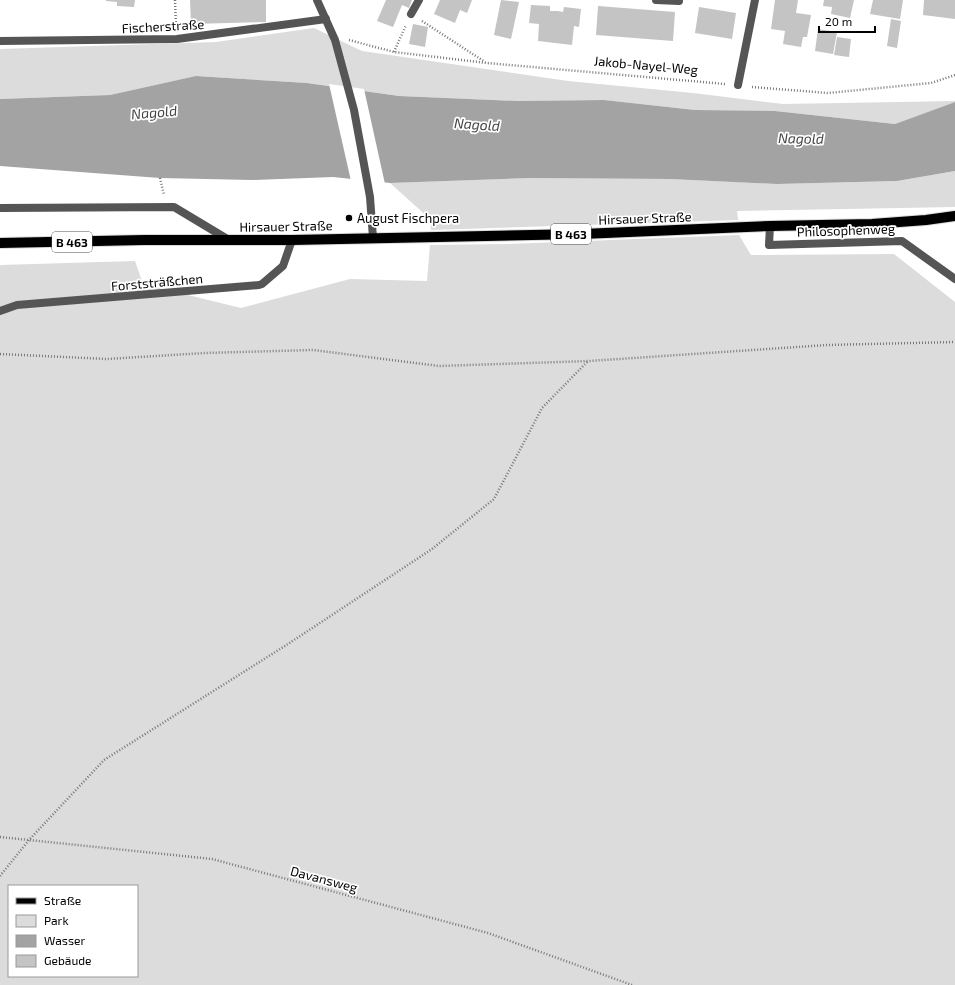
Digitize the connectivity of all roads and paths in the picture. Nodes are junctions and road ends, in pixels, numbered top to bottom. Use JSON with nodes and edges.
{"nodes":[{"id":1,"x":176,"y":0,"type":"edge"},
{"id":2,"x":316,"y":0,"type":"edge"},
{"id":3,"x":419,"y":0,"type":"edge"},
{"id":4,"x":656,"y":0,"type":"edge"},
{"id":5,"x":755,"y":0,"type":"edge"},
{"id":6,"x":678,"y":1,"type":"dead end"},
{"id":7,"x":411,"y":14,"type":"junction"},
{"id":8,"x":326,"y":19,"type":"junction"},
{"id":9,"x":177,"y":40,"type":"junction"},
{"id":10,"x":334,"y":40,"type":"junction"},
{"id":11,"x":0,"y":41,"type":"edge"},
{"id":12,"x":394,"y":52,"type":"junction"},
{"id":13,"x":487,"y":63,"type":"junction"},
{"id":14,"x":955,"y":76,"type":"edge"},
{"id":15,"x":738,"y":86,"type":"junction"},
{"id":16,"x":0,"y":208,"type":"edge"},
{"id":17,"x":955,"y":216,"type":"edge"},
{"id":18,"x":770,"y":226,"type":"junction"},
{"id":19,"x":373,"y":238,"type":"junction"},
{"id":20,"x":230,"y":240,"type":"junction"},
{"id":21,"x":292,"y":240,"type":"junction"},
{"id":22,"x":0,"y":244,"type":"edge"},
{"id":23,"x":955,"y":279,"type":"edge"},
{"id":24,"x":0,"y":311,"type":"edge"},
{"id":25,"x":955,"y":342,"type":"edge"},
{"id":26,"x":0,"y":354,"type":"edge"},
{"id":27,"x":589,"y":361,"type":"junction"},
{"id":28,"x":0,"y":837,"type":"edge"},
{"id":29,"x":29,"y":840,"type":"junction"},
{"id":30,"x":0,"y":876,"type":"edge"},
{"id":31,"x":632,"y":985,"type":"edge"}],
"edges":[{"from":1,"to":9,"type":"path"},
{"from":2,"to":8,"type":"street"},
{"from":3,"to":7,"type":"street"},
{"from":4,"to":6,"type":"street"},
{"from":5,"to":15,"type":"street"},
{"from":7,"to":12,"type":"path"},
{"from":7,"to":13,"type":"path"},
{"from":8,"to":9,"type":"street","name":"Fischerstraße"},
{"from":8,"to":10,"type":"street"},
{"from":9,"to":11,"type":"street","name":"Fischerstraße"},
{"from":10,"to":12,"type":"path","name":"Jakob-Nayel-Weg"},
{"from":10,"to":19,"type":"street"},
{"from":12,"to":13,"type":"path","name":"Jakob-Nayel-Weg"},
{"from":13,"to":15,"type":"path","name":"Jakob-Nayel-Weg"},
{"from":14,"to":15,"type":"path","name":"Jakob-Nayel-Weg"},
{"from":16,"to":20,"type":"street"},
{"from":17,"to":18,"type":"main road","name":"Hirsauer Straße","number":"B 463"},
{"from":18,"to":19,"type":"main road","name":"Hirsauer Straße","number":"B 463"},
{"from":18,"to":23,"type":"street","name":"Philosophenweg"},
{"from":19,"to":21,"type":"main road","name":"Hirsauer Straße","number":"B 463"},
{"from":20,"to":21,"type":"main road","name":"Hirsauer Straße","number":"B 463"},
{"from":20,"to":22,"type":"main road","name":"Hirsauer Straße","number":"B 463"},
{"from":21,"to":24,"type":"street","name":"Forststräßchen"},
{"from":25,"to":27,"type":"path"},
{"from":26,"to":27,"type":"path"},
{"from":27,"to":29,"type":"path"},
{"from":28,"to":29,"type":"path","name":"Davansweg"},
{"from":29,"to":30,"type":"path"},
{"from":29,"to":31,"type":"path","name":"Davansweg"}]}
